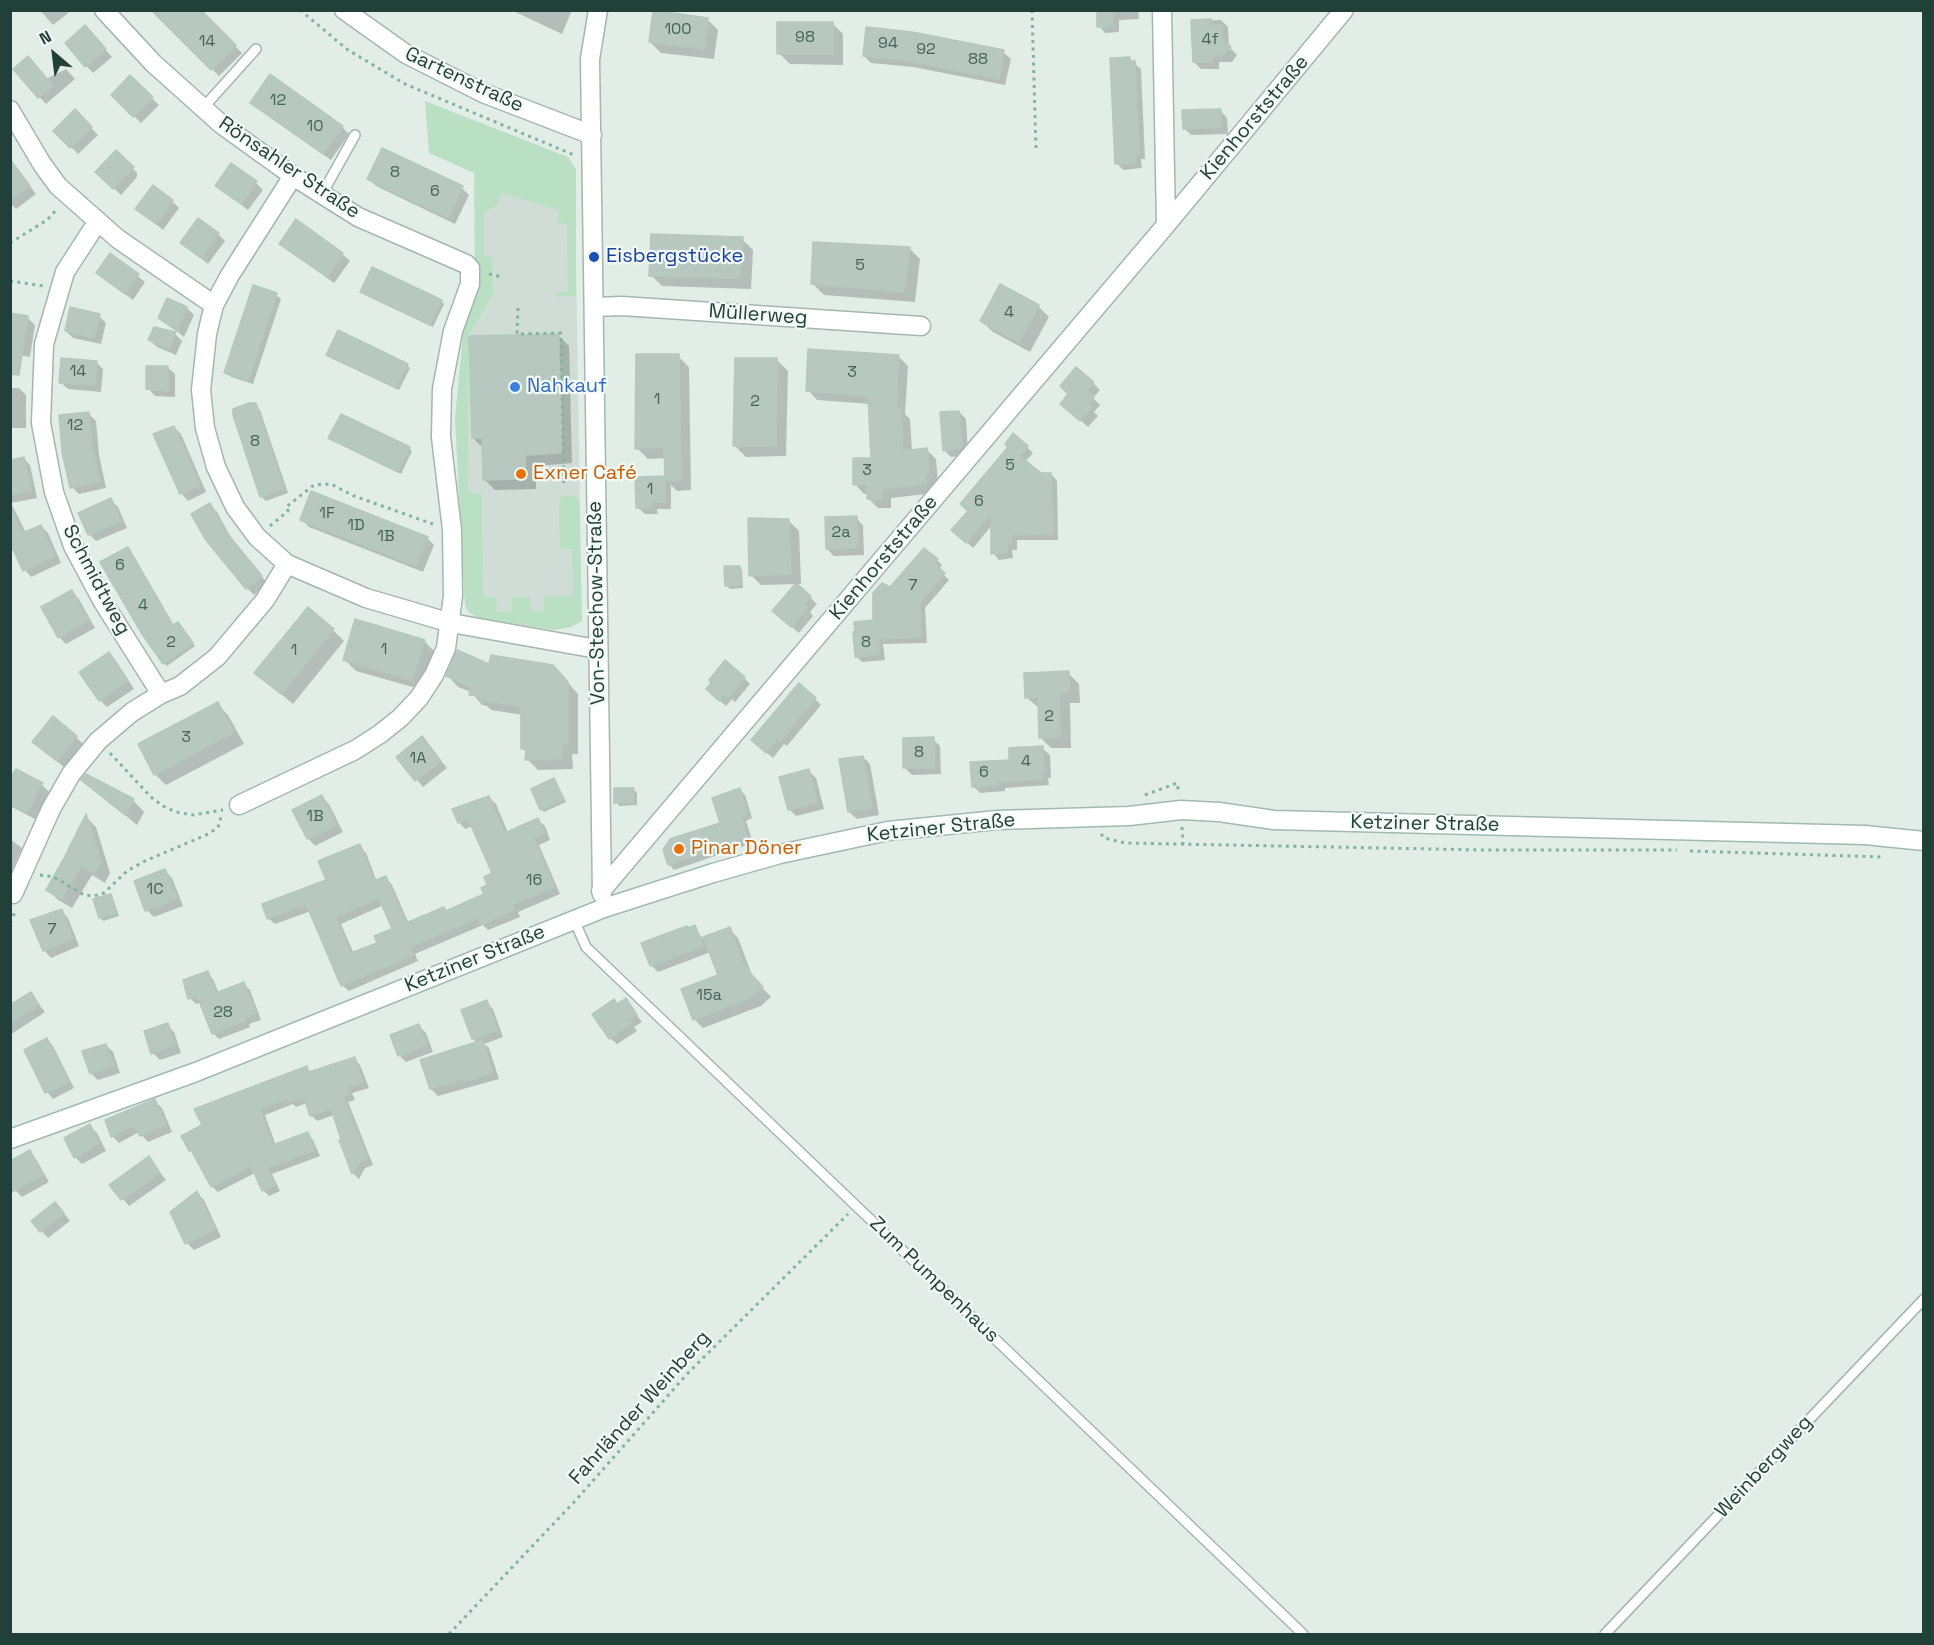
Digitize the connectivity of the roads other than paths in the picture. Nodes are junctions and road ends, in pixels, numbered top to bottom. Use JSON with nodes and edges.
{"nodes":[{"id":1,"x":104,"y":10,"type":"edge"},
{"id":2,"x":344,"y":10,"type":"edge"},
{"id":3,"x":598,"y":10,"type":"edge"},
{"id":4,"x":1162,"y":10,"type":"edge"},
{"id":5,"x":1344,"y":10,"type":"edge"},
{"id":6,"x":256,"y":49,"type":"dead end"},
{"id":7,"x":203,"y":108,"type":"junction"},
{"id":8,"x":10,"y":110,"type":"edge"},
{"id":9,"x":356,"y":135,"type":"dead end"},
{"id":10,"x":592,"y":135,"type":"junction"},
{"id":11,"x":293,"y":176,"type":"junction"},
{"id":12,"x":322,"y":194,"type":"junction"},
{"id":13,"x":98,"y":221,"type":"junction"},
{"id":14,"x":1166,"y":225,"type":"junction"},
{"id":15,"x":214,"y":306,"type":"junction"},
{"id":16,"x":594,"y":307,"type":"junction"},
{"id":17,"x":921,"y":326,"type":"dead end"},
{"id":18,"x":287,"y":564,"type":"junction"},
{"id":19,"x":451,"y":623,"type":"junction"},
{"id":20,"x":597,"y":650,"type":"junction"},
{"id":21,"x":161,"y":694,"type":"junction"},
{"id":22,"x":239,"y":805,"type":"road end"},
{"id":23,"x":1923,"y":841,"type":"edge"},
{"id":24,"x":13,"y":894,"type":"dead end"},
{"id":25,"x":603,"y":899,"type":"junction"},
{"id":26,"x":574,"y":920,"type":"junction"},
{"id":27,"x":10,"y":1139,"type":"edge"},
{"id":28,"x":1923,"y":1299,"type":"edge"},
{"id":29,"x":1303,"y":1635,"type":"edge"},
{"id":30,"x":1605,"y":1635,"type":"edge"}],
"edges":[{"from":1,"to":7,"type":"street","name":"Rönsahler Straße"},
{"from":2,"to":10,"type":"street","name":"Gartenstraße"},
{"from":3,"to":10,"type":"street","name":"Von-Stechow-Straße"},
{"from":4,"to":14,"type":"street"},
{"from":5,"to":14,"type":"street","name":"Kienhorststraße"},
{"from":6,"to":7,"type":"lane"},
{"from":7,"to":11,"type":"street","name":"Rönsahler Straße"},
{"from":8,"to":13,"type":"street"},
{"from":9,"to":12,"type":"lane"},
{"from":10,"to":16,"type":"street","name":"Von-Stechow-Straße"},
{"from":11,"to":12,"type":"street","name":"Rönsahler Straße"},
{"from":11,"to":15,"type":"street"},
{"from":12,"to":19,"type":"street","name":"Rönsahler Straße"},
{"from":13,"to":15,"type":"street"},
{"from":13,"to":21,"type":"street","name":"Schmidtweg"},
{"from":14,"to":25,"type":"street","name":"Kienhorststraße"},
{"from":15,"to":18,"type":"street"},
{"from":16,"to":17,"type":"street","name":"Müllerweg"},
{"from":16,"to":20,"type":"street","name":"Von-Stechow-Straße"},
{"from":18,"to":19,"type":"street"},
{"from":18,"to":21,"type":"street"},
{"from":19,"to":20,"type":"street"},
{"from":19,"to":22,"type":"street","name":"Rönsahler Straße"},
{"from":20,"to":25,"type":"street","name":"Von-Stechow-Straße"},
{"from":21,"to":24,"type":"street"},
{"from":23,"to":25,"type":"street","name":"Ketziner Straße"},
{"from":25,"to":26,"type":"street","name":"Ketziner Straße"},
{"from":26,"to":27,"type":"street","name":"Ketziner Straße"},
{"from":26,"to":29,"type":"lane","name":"Zum Pumpenhaus"},
{"from":28,"to":30,"type":"lane","name":"Weinbergweg"}]}
